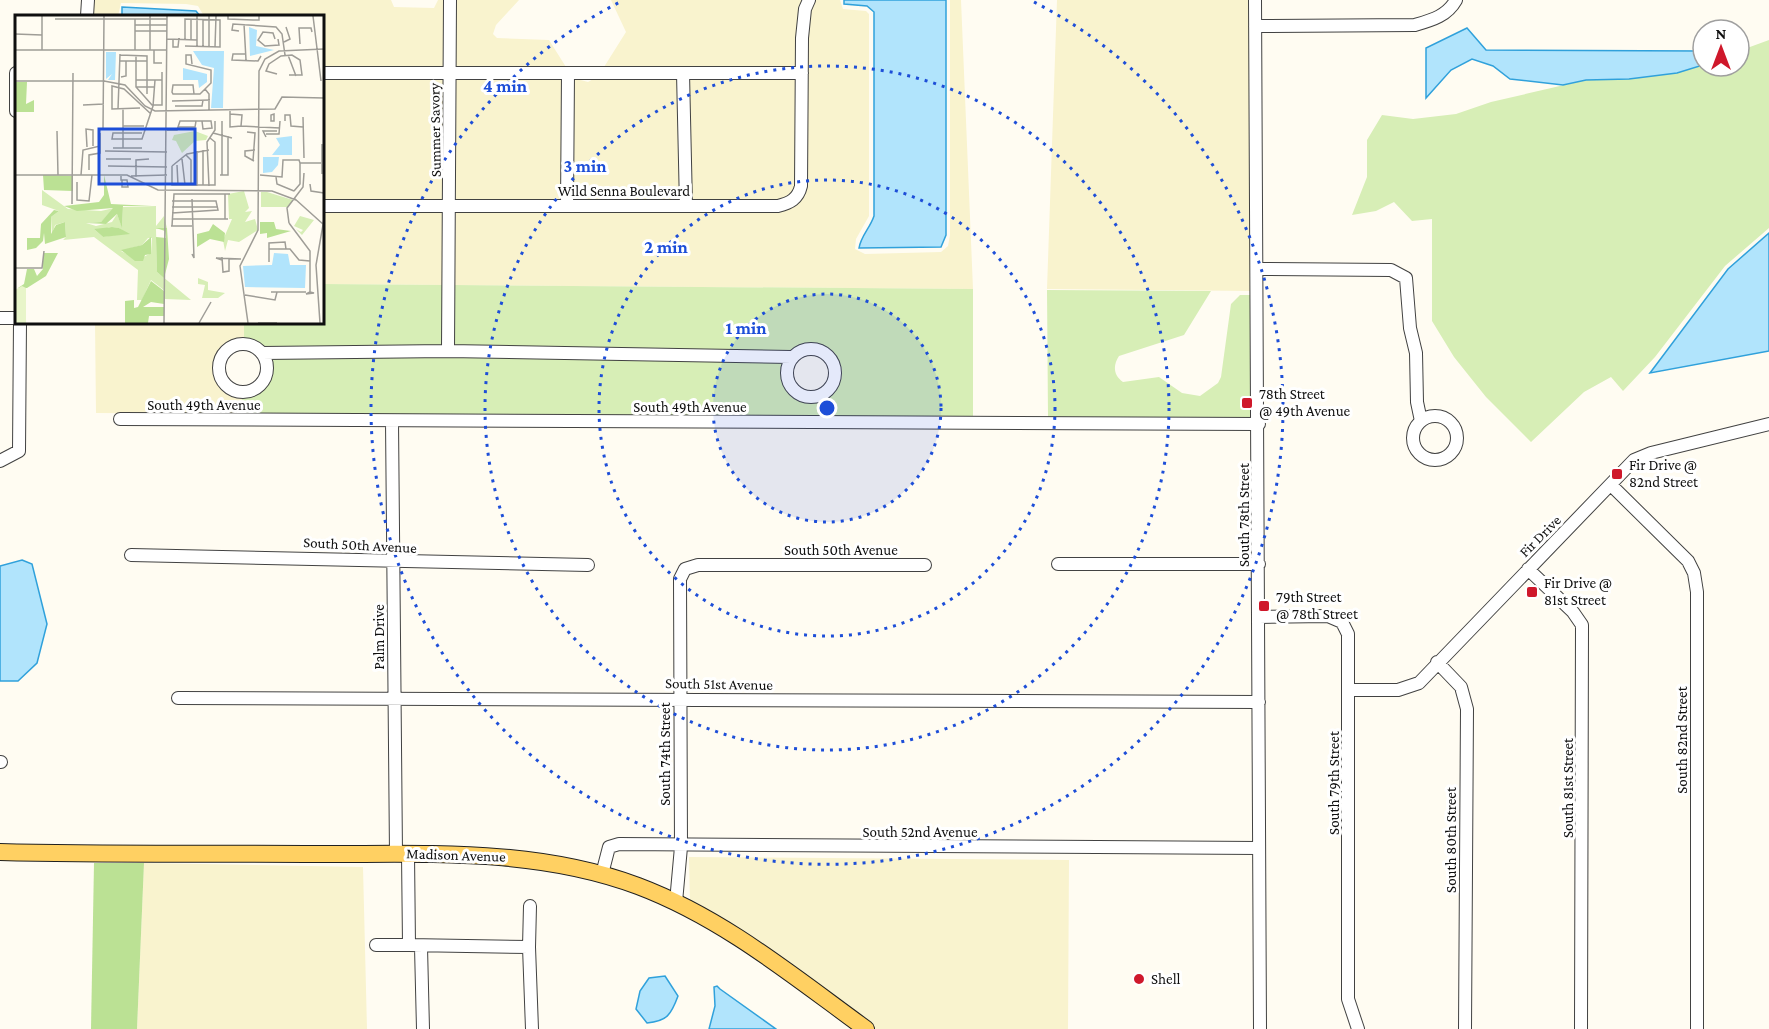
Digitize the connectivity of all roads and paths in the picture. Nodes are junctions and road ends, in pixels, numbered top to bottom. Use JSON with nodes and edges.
{"nodes":[{"id":1,"x":450,"y":0,"type":"edge"},
{"id":2,"x":809,"y":0,"type":"edge"},
{"id":3,"x":1255,"y":0,"type":"edge"},
{"id":4,"x":1456,"y":0,"type":"edge"},
{"id":5,"x":1255,"y":26,"type":"junction"},
{"id":6,"x":324,"y":73,"type":"edge"},
{"id":7,"x":450,"y":73,"type":"junction"},
{"id":8,"x":568,"y":73,"type":"junction"},
{"id":9,"x":683,"y":73,"type":"junction"},
{"id":10,"x":802,"y":73,"type":"junction"},
{"id":11,"x":324,"y":206,"type":"edge"},
{"id":12,"x":451,"y":206,"type":"junction"},
{"id":13,"x":567,"y":206,"type":"junction"},
{"id":14,"x":686,"y":206,"type":"junction"},
{"id":15,"x":1257,"y":269,"type":"junction"},
{"id":16,"x":20,"y":324,"type":"edge"},
{"id":17,"x":448,"y":351,"type":"junction"},
{"id":18,"x":262,"y":353,"type":"dead end"},
{"id":19,"x":791,"y":357,"type":"junction"},
{"id":20,"x":120,"y":419,"type":"dead end"},
{"id":21,"x":392,"y":421,"type":"junction"},
{"id":22,"x":1421,"y":421,"type":"dead end"},
{"id":23,"x":1259,"y":424,"type":"junction"},
{"id":24,"x":1769,"y":424,"type":"edge"},
{"id":25,"x":0,"y":461,"type":"edge"},
{"id":26,"x":1611,"y":485,"type":"junction"},
{"id":27,"x":131,"y":555,"type":"dead end"},
{"id":28,"x":393,"y":563,"type":"junction"},
{"id":29,"x":1058,"y":564,"type":"dead end"},
{"id":30,"x":1259,"y":564,"type":"junction"},
{"id":31,"x":588,"y":565,"type":"dead end"},
{"id":32,"x":925,"y":565,"type":"dead end"},
{"id":33,"x":685,"y":569,"type":"joint"},
{"id":34,"x":1528,"y":569,"type":"junction"},
{"id":35,"x":1259,"y":617,"type":"junction"},
{"id":36,"x":1437,"y":662,"type":"junction"},
{"id":37,"x":1349,"y":690,"type":"junction"},
{"id":38,"x":394,"y":697,"type":"junction"},
{"id":39,"x":178,"y":698,"type":"dead end"},
{"id":40,"x":680,"y":698,"type":"junction"},
{"id":41,"x":1259,"y":702,"type":"junction"},
{"id":42,"x":681,"y":846,"type":"junction"},
{"id":43,"x":1259,"y":848,"type":"junction"},
{"id":44,"x":0,"y":852,"type":"edge"},
{"id":45,"x":402,"y":854,"type":"junction"},
{"id":46,"x":602,"y":873,"type":"junction"},
{"id":47,"x":676,"y":902,"type":"junction"},
{"id":48,"x":530,"y":906,"type":"dead end"},
{"id":49,"x":376,"y":945,"type":"dead end"},
{"id":50,"x":415,"y":946,"type":"junction"},
{"id":51,"x":529,"y":947,"type":"junction"},
{"id":52,"x":423,"y":1029,"type":"edge"},
{"id":53,"x":532,"y":1029,"type":"edge"},
{"id":54,"x":866,"y":1029,"type":"edge"},
{"id":55,"x":1260,"y":1029,"type":"edge"},
{"id":56,"x":1358,"y":1029,"type":"edge"},
{"id":57,"x":1465,"y":1029,"type":"edge"},
{"id":58,"x":1581,"y":1029,"type":"edge"},
{"id":59,"x":1697,"y":1029,"type":"edge"}],
"edges":[{"from":1,"to":7,"type":"street","name":"Summer Savory"},
{"from":2,"to":10,"type":"street","name":"Wild Senna Boulevard"},
{"from":3,"to":5,"type":"street","name":"South 78th Street"},
{"from":4,"to":5,"type":"street"},
{"from":5,"to":15,"type":"street","name":"South 78th Street"},
{"from":6,"to":7,"type":"street"},
{"from":7,"to":8,"type":"street"},
{"from":7,"to":12,"type":"street","name":"Summer Savory"},
{"from":8,"to":9,"type":"street"},
{"from":8,"to":13,"type":"street"},
{"from":9,"to":10,"type":"street"},
{"from":9,"to":14,"type":"street"},
{"from":10,"to":14,"type":"street","name":"Wild Senna Boulevard"},
{"from":11,"to":12,"type":"street","name":"Wild Senna Boulevard"},
{"from":12,"to":13,"type":"street","name":"Wild Senna Boulevard"},
{"from":12,"to":17,"type":"street","name":"Summer Savory"},
{"from":13,"to":14,"type":"street","name":"Wild Senna Boulevard"},
{"from":15,"to":22,"type":"street"},
{"from":15,"to":23,"type":"street","name":"South 78th Street"},
{"from":16,"to":25,"type":"street"},
{"from":17,"to":18,"type":"street"},
{"from":17,"to":19,"type":"street"},
{"from":19,"to":19,"type":"street"},
{"from":20,"to":21,"type":"street","name":"South 49th Avenue"},
{"from":21,"to":23,"type":"street","name":"South 49th Avenue"},
{"from":21,"to":28,"type":"street","name":"Palm Drive"},
{"from":23,"to":30,"type":"street","name":"South 78th Street"},
{"from":24,"to":26,"type":"street","name":"Fir Drive"},
{"from":26,"to":34,"type":"street","name":"Fir Drive"},
{"from":26,"to":59,"type":"street","name":"South 82nd Street"},
{"from":27,"to":28,"type":"street","name":"South 50th Avenue"},
{"from":28,"to":31,"type":"street","name":"South 50th Avenue"},
{"from":28,"to":38,"type":"street","name":"Palm Drive"},
{"from":29,"to":30,"type":"street"},
{"from":30,"to":35,"type":"street","name":"South 78th Street"},
{"from":32,"to":33,"type":"street","name":"South 50th Avenue"},
{"from":33,"to":40,"type":"street","name":"South 74th Street"},
{"from":34,"to":36,"type":"street","name":"Fir Drive"},
{"from":34,"to":58,"type":"street","name":"South 81st Street"},
{"from":35,"to":37,"type":"street","name":"South 79th Street"},
{"from":35,"to":41,"type":"street","name":"South 78th Street"},
{"from":36,"to":37,"type":"street","name":"Fir Drive"},
{"from":36,"to":57,"type":"street","name":"South 80th Street"},
{"from":37,"to":56,"type":"street","name":"South 79th Street"},
{"from":38,"to":39,"type":"street","name":"South 51st Avenue"},
{"from":38,"to":40,"type":"street","name":"South 51st Avenue"},
{"from":38,"to":45,"type":"street","name":"Palm Drive"},
{"from":40,"to":41,"type":"street","name":"South 51st Avenue"},
{"from":40,"to":42,"type":"street","name":"South 74th Street"},
{"from":41,"to":43,"type":"street","name":"South 78th Street"},
{"from":42,"to":43,"type":"street","name":"South 52nd Avenue"},
{"from":42,"to":46,"type":"street","name":"South 52nd Avenue"},
{"from":42,"to":47,"type":"street","name":"South 74th Street"},
{"from":43,"to":55,"type":"street","name":"South 78th Street"},
{"from":44,"to":45,"type":"main road","name":"Madison Avenue"},
{"from":45,"to":46,"type":"main road","name":"Madison Avenue"},
{"from":45,"to":50,"type":"street","name":"Palm Drive"},
{"from":46,"to":47,"type":"main road","name":"Madison Avenue"},
{"from":47,"to":54,"type":"main road","name":"Madison Avenue"},
{"from":48,"to":51,"type":"street"},
{"from":49,"to":50,"type":"street"},
{"from":50,"to":51,"type":"street"},
{"from":50,"to":52,"type":"street","name":"Palm Drive"},
{"from":51,"to":53,"type":"street"}]}
